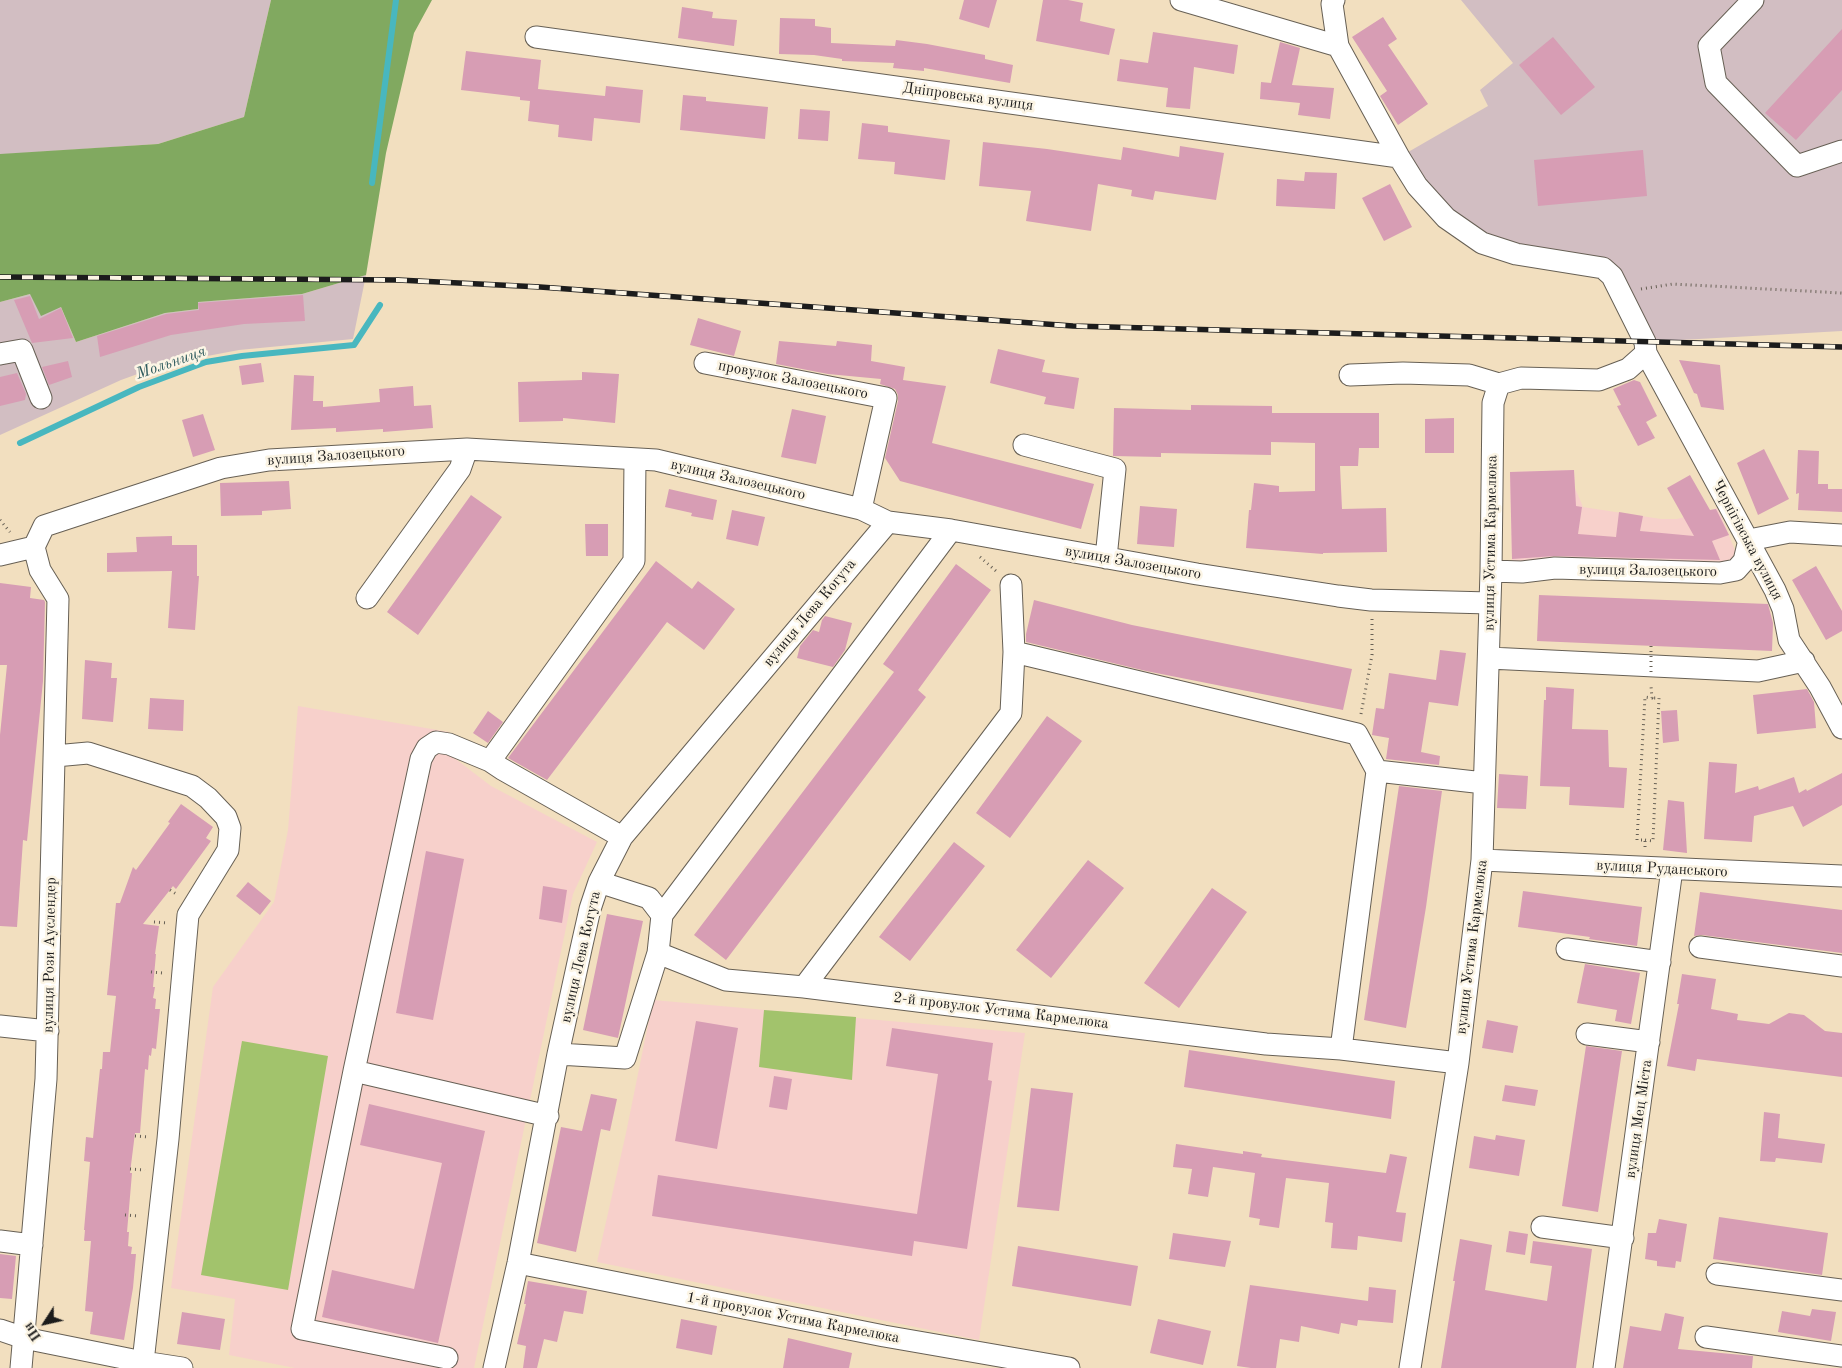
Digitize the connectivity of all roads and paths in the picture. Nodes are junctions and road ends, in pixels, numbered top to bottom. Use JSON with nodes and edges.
{"nodes":[{"id":1,"x":1181,"y":0,"type":"edge"},
{"id":2,"x":1334,"y":0,"type":"edge"},
{"id":3,"x":1753,"y":0,"type":"edge"},
{"id":4,"x":536,"y":37,"type":"dead end"},
{"id":5,"x":1338,"y":46,"type":"junction"},
{"id":6,"x":1842,"y":150,"type":"edge"},
{"id":7,"x":1399,"y":157,"type":"junction"},
{"id":8,"x":1620,"y":292,"type":"junction"},
{"id":9,"x":1842,"y":293,"type":"edge"},
{"id":10,"x":1646,"y":353,"type":"junction"},
{"id":11,"x":0,"y":354,"type":"edge"},
{"id":12,"x":705,"y":363,"type":"dead end"},
{"id":13,"x":1350,"y":375,"type":"dead end"},
{"id":14,"x":1499,"y":384,"type":"junction"},
{"id":15,"x":41,"y":398,"type":"dead end"},
{"id":16,"x":1024,"y":445,"type":"dead end"},
{"id":17,"x":467,"y":449,"type":"junction"},
{"id":18,"x":635,"y":459,"type":"junction"},
{"id":19,"x":861,"y":509,"type":"junction"},
{"id":20,"x":888,"y":522,"type":"junction"},
{"id":21,"x":951,"y":530,"type":"junction"},
{"id":22,"x":1842,"y":534,"type":"edge"},
{"id":23,"x":1749,"y":540,"type":"junction"},
{"id":24,"x":34,"y":547,"type":"junction"},
{"id":25,"x":0,"y":555,"type":"edge"},
{"id":26,"x":1106,"y":558,"type":"junction"},
{"id":27,"x":1491,"y":571,"type":"junction"},
{"id":28,"x":1011,"y":585,"type":"dead end"},
{"id":29,"x":367,"y":598,"type":"dead end"},
{"id":30,"x":1371,"y":600,"type":"junction"},
{"id":31,"x":1490,"y":603,"type":"junction"},
{"id":32,"x":1651,"y":646,"type":"dead end"},
{"id":33,"x":1014,"y":652,"type":"junction"},
{"id":34,"x":1489,"y":658,"type":"junction"},
{"id":35,"x":1804,"y":662,"type":"junction"},
{"id":36,"x":1652,"y":698,"type":"junction"},
{"id":37,"x":1842,"y":728,"type":"edge"},
{"id":38,"x":1357,"y":734,"type":"junction"},
{"id":39,"x":55,"y":756,"type":"junction"},
{"id":40,"x":490,"y":761,"type":"junction"},
{"id":41,"x":1377,"y":770,"type":"junction"},
{"id":42,"x":1484,"y":783,"type":"junction"},
{"id":43,"x":622,"y":837,"type":"junction"},
{"id":44,"x":1645,"y":840,"type":"junction"},
{"id":45,"x":1482,"y":860,"type":"junction"},
{"id":46,"x":1643,"y":868,"type":"junction"},
{"id":47,"x":1672,"y":869,"type":"junction"},
{"id":48,"x":1842,"y":876,"type":"edge"},
{"id":49,"x":599,"y":882,"type":"junction"},
{"id":50,"x":662,"y":915,"type":"junction"},
{"id":51,"x":1700,"y":947,"type":"dead end"},
{"id":52,"x":1567,"y":949,"type":"dead end"},
{"id":53,"x":658,"y":953,"type":"junction"},
{"id":54,"x":1660,"y":962,"type":"junction"},
{"id":55,"x":1842,"y":966,"type":"edge"},
{"id":56,"x":804,"y":987,"type":"junction"},
{"id":57,"x":0,"y":1026,"type":"edge"},
{"id":58,"x":48,"y":1031,"type":"junction"},
{"id":59,"x":1587,"y":1034,"type":"dead end"},
{"id":60,"x":1649,"y":1042,"type":"junction"},
{"id":61,"x":1341,"y":1049,"type":"junction"},
{"id":62,"x":558,"y":1054,"type":"junction"},
{"id":63,"x":1458,"y":1063,"type":"junction"},
{"id":64,"x":354,"y":1071,"type":"junction"},
{"id":65,"x":548,"y":1116,"type":"junction"},
{"id":66,"x":1542,"y":1227,"type":"dead end"},
{"id":67,"x":1622,"y":1238,"type":"junction"},
{"id":68,"x":0,"y":1241,"type":"edge"},
{"id":69,"x":32,"y":1245,"type":"junction"},
{"id":70,"x":518,"y":1263,"type":"junction"},
{"id":71,"x":1717,"y":1274,"type":"dead end"},
{"id":72,"x":1842,"y":1290,"type":"edge"},
{"id":73,"x":0,"y":1330,"type":"edge"},
{"id":74,"x":1706,"y":1337,"type":"dead end"},
{"id":75,"x":24,"y":1338,"type":"junction"},
{"id":76,"x":1842,"y":1356,"type":"edge"},
{"id":77,"x":447,"y":1358,"type":"dead end"},
{"id":78,"x":144,"y":1362,"type":"junction"},
{"id":79,"x":21,"y":1368,"type":"edge"},
{"id":80,"x":182,"y":1368,"type":"edge"},
{"id":81,"x":494,"y":1368,"type":"edge"},
{"id":82,"x":1069,"y":1368,"type":"edge"},
{"id":83,"x":1410,"y":1368,"type":"edge"},
{"id":84,"x":1604,"y":1368,"type":"edge"}],
"edges":[{"from":1,"to":5,"type":"street"},
{"from":2,"to":5,"type":"street"},
{"from":3,"to":6,"type":"street"},
{"from":4,"to":7,"type":"street","name":"Дніпровська вулиця"},
{"from":5,"to":7,"type":"street"},
{"from":7,"to":8,"type":"street"},
{"from":8,"to":9,"type":"path"},
{"from":8,"to":10,"type":"street"},
{"from":10,"to":14,"type":"street"},
{"from":10,"to":23,"type":"street","name":"Чернігівська вулиця"},
{"from":11,"to":15,"type":"street"},
{"from":12,"to":19,"type":"street","name":"провулок Залозецького"},
{"from":13,"to":14,"type":"street"},
{"from":14,"to":27,"type":"street","name":"вулиця Устима Кармелюка"},
{"from":16,"to":26,"type":"street"},
{"from":17,"to":18,"type":"street","name":"вулиця Залозецького"},
{"from":17,"to":24,"type":"street","name":"вулиця Залозецького"},
{"from":17,"to":29,"type":"street"},
{"from":18,"to":19,"type":"street","name":"вулиця Залозецького"},
{"from":18,"to":40,"type":"street"},
{"from":19,"to":20,"type":"street","name":"вулиця Залозецького"},
{"from":20,"to":21,"type":"street","name":"вулиця Залозецького"},
{"from":20,"to":43,"type":"street","name":"вулиця Лева Когута"},
{"from":21,"to":26,"type":"street","name":"вулиця Залозецького"},
{"from":21,"to":50,"type":"street"},
{"from":22,"to":23,"type":"street"},
{"from":23,"to":27,"type":"street","name":"вулиця Залозецького"},
{"from":23,"to":35,"type":"street","name":"Чернігівська вулиця"},
{"from":24,"to":25,"type":"street"},
{"from":24,"to":39,"type":"street","name":"вулиця Рози Ауслендер"},
{"from":26,"to":30,"type":"street","name":"вулиця Залозецького"},
{"from":27,"to":31,"type":"street","name":"вулиця Устима Кармелюка"},
{"from":28,"to":33,"type":"street"},
{"from":30,"to":31,"type":"street","name":"вулиця Залозецького"},
{"from":30,"to":38,"type":"path"},
{"from":31,"to":34,"type":"street","name":"вулиця Устима Кармелюка"},
{"from":32,"to":36,"type":"path","bridge":true},
{"from":33,"to":38,"type":"street"},
{"from":33,"to":56,"type":"street"},
{"from":34,"to":35,"type":"street"},
{"from":34,"to":42,"type":"street","name":"вулиця Устима Кармелюка"},
{"from":35,"to":37,"type":"street","name":"Чернігівська вулиця"},
{"from":36,"to":44,"type":"path"},
{"from":36,"to":44,"type":"path"},
{"from":38,"to":41,"type":"street"},
{"from":39,"to":58,"type":"street","name":"вулиця Рози Ауслендер"},
{"from":39,"to":78,"type":"street"},
{"from":40,"to":43,"type":"street"},
{"from":40,"to":64,"type":"street"},
{"from":41,"to":42,"type":"street"},
{"from":41,"to":61,"type":"street"},
{"from":42,"to":45,"type":"street","name":"вулиця Устима Кармелюка"},
{"from":43,"to":49,"type":"street","name":"вулиця Лева Когута"},
{"from":44,"to":46,"type":"path"},
{"from":45,"to":46,"type":"street","name":"вулиця Руданського"},
{"from":45,"to":63,"type":"street","name":"вулиця Устима Кармелюка"},
{"from":46,"to":47,"type":"street","name":"вулиця Руданського"},
{"from":47,"to":48,"type":"street","name":"вулиця Руданського"},
{"from":47,"to":54,"type":"street","name":"вулиця Мец Міста"},
{"from":49,"to":50,"type":"street"},
{"from":49,"to":62,"type":"street","name":"вулиця Лева Когута"},
{"from":50,"to":53,"type":"street"},
{"from":51,"to":55,"type":"street"},
{"from":52,"to":54,"type":"street"},
{"from":53,"to":56,"type":"street","name":"2-й провулок Устима Кармелюка"},
{"from":53,"to":62,"type":"street"},
{"from":54,"to":60,"type":"street","name":"вулиця Мец Міста"},
{"from":56,"to":61,"type":"street","name":"2-й провулок Устима Кармелюка"},
{"from":57,"to":58,"type":"street"},
{"from":58,"to":69,"type":"street","name":"вулиця Рози Ауслендер"},
{"from":59,"to":60,"type":"street"},
{"from":60,"to":67,"type":"street","name":"вулиця Мец Міста"},
{"from":61,"to":63,"type":"street","name":"2-й провулок Устима Кармелюка"},
{"from":62,"to":65,"type":"street","name":"вулиця Лева Когута"},
{"from":63,"to":83,"type":"street","name":"вулиця Устима Кармелюка"},
{"from":64,"to":65,"type":"street"},
{"from":64,"to":77,"type":"street"},
{"from":65,"to":70,"type":"street","name":"вулиця Лева Когута"},
{"from":66,"to":67,"type":"street"},
{"from":67,"to":84,"type":"street","name":"вулиця Мец Міста"},
{"from":68,"to":69,"type":"street"},
{"from":69,"to":75,"type":"street","name":"вулиця Рози Ауслендер"},
{"from":70,"to":81,"type":"street","name":"вулиця Лева Когута"},
{"from":70,"to":82,"type":"street","name":"1-й провулок Устима Кармелюка"},
{"from":71,"to":72,"type":"street"},
{"from":73,"to":75,"type":"street"},
{"from":74,"to":76,"type":"street"},
{"from":75,"to":78,"type":"street"},
{"from":75,"to":79,"type":"street","name":"вулиця Рози Ауслендер"},
{"from":78,"to":80,"type":"street"}]}
